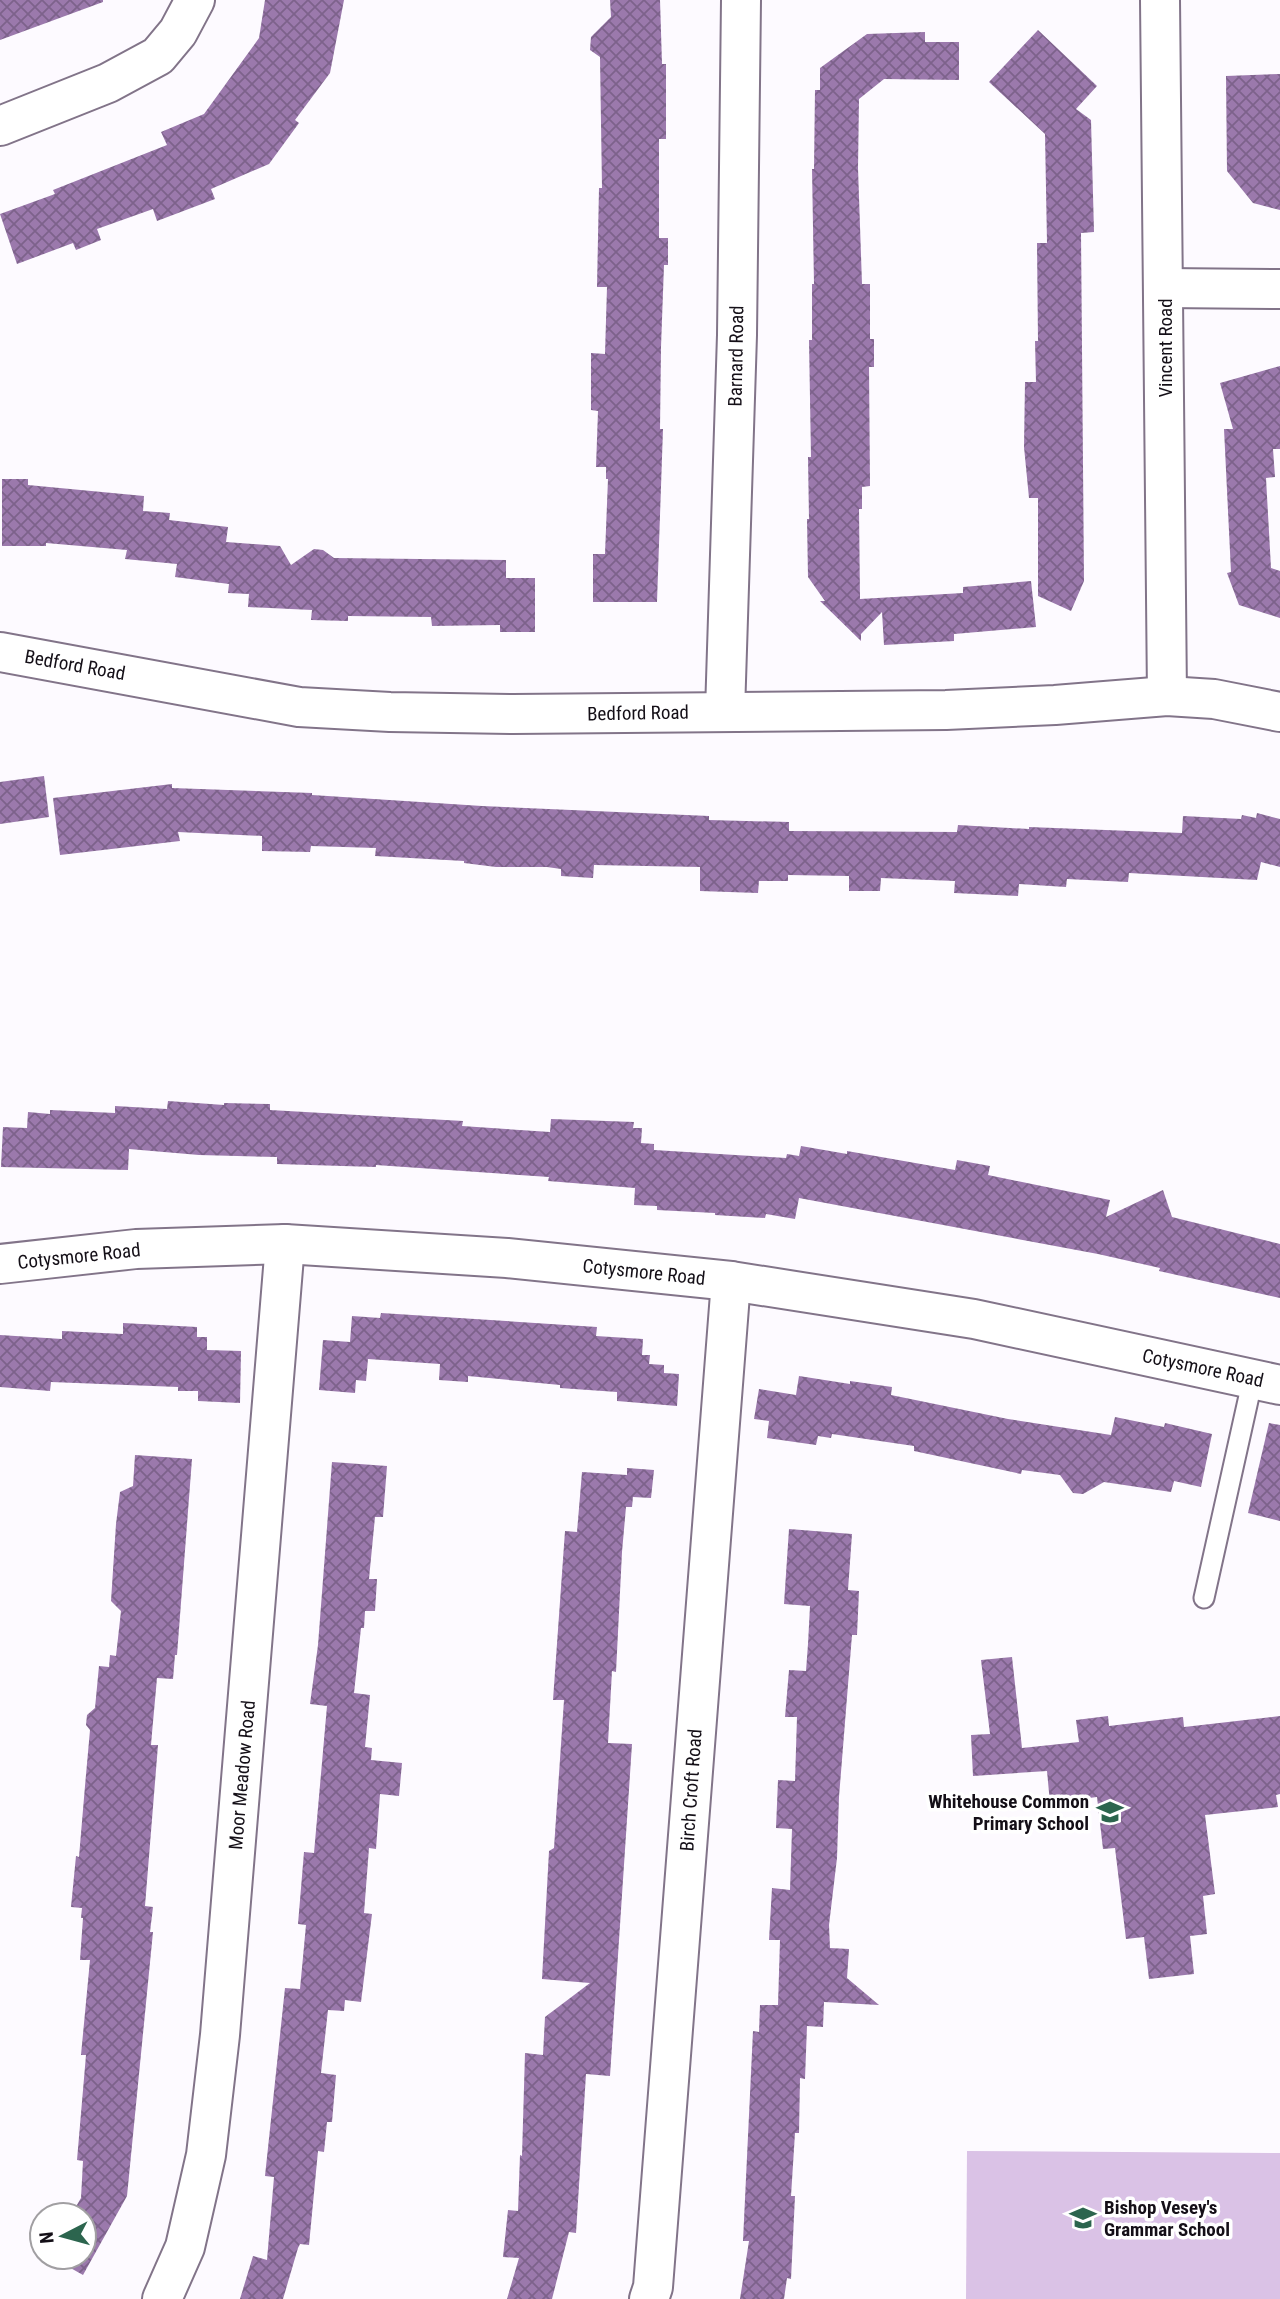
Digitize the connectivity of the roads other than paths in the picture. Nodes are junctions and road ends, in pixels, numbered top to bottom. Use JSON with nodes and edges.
{"nodes":[{"id":1,"x":195,"y":0,"type":"edge"},
{"id":2,"x":741,"y":0,"type":"edge"},
{"id":3,"x":1160,"y":0,"type":"edge"},
{"id":4,"x":0,"y":126,"type":"edge"},
{"id":5,"x":1164,"y":288,"type":"junction"},
{"id":6,"x":1280,"y":289,"type":"edge"},
{"id":7,"x":0,"y":652,"type":"edge"},
{"id":8,"x":1167,"y":696,"type":"junction"},
{"id":9,"x":725,"y":712,"type":"junction"},
{"id":10,"x":1280,"y":712,"type":"edge"},
{"id":11,"x":285,"y":1244,"type":"junction"},
{"id":12,"x":0,"y":1264,"type":"edge"},
{"id":13,"x":731,"y":1281,"type":"junction"},
{"id":14,"x":1266,"y":1381,"type":"edge"},
{"id":15,"x":1204,"y":1598,"type":"dead end"},
{"id":16,"x":162,"y":2299,"type":"edge"},
{"id":17,"x":649,"y":2299,"type":"edge"}],
"edges":[{"from":1,"to":4,"type":"street"},
{"from":2,"to":9,"type":"street","name":"Barnard Road"},
{"from":3,"to":5,"type":"street","name":"Vincent Road"},
{"from":5,"to":6,"type":"street"},
{"from":5,"to":8,"type":"street","name":"Vincent Road"},
{"from":7,"to":9,"type":"street","name":"Bedford Road"},
{"from":8,"to":9,"type":"street","name":"Bedford Road"},
{"from":8,"to":10,"type":"street","name":"Bedford Road"},
{"from":11,"to":12,"type":"street","name":"Cotysmore Road"},
{"from":11,"to":13,"type":"street","name":"Cotysmore Road"},
{"from":11,"to":16,"type":"street","name":"Moor Meadow Road"},
{"from":13,"to":14,"type":"street","name":"Cotysmore Road"},
{"from":13,"to":17,"type":"street","name":"Birch Croft Road"},
{"from":14,"to":15,"type":"lane"}]}
